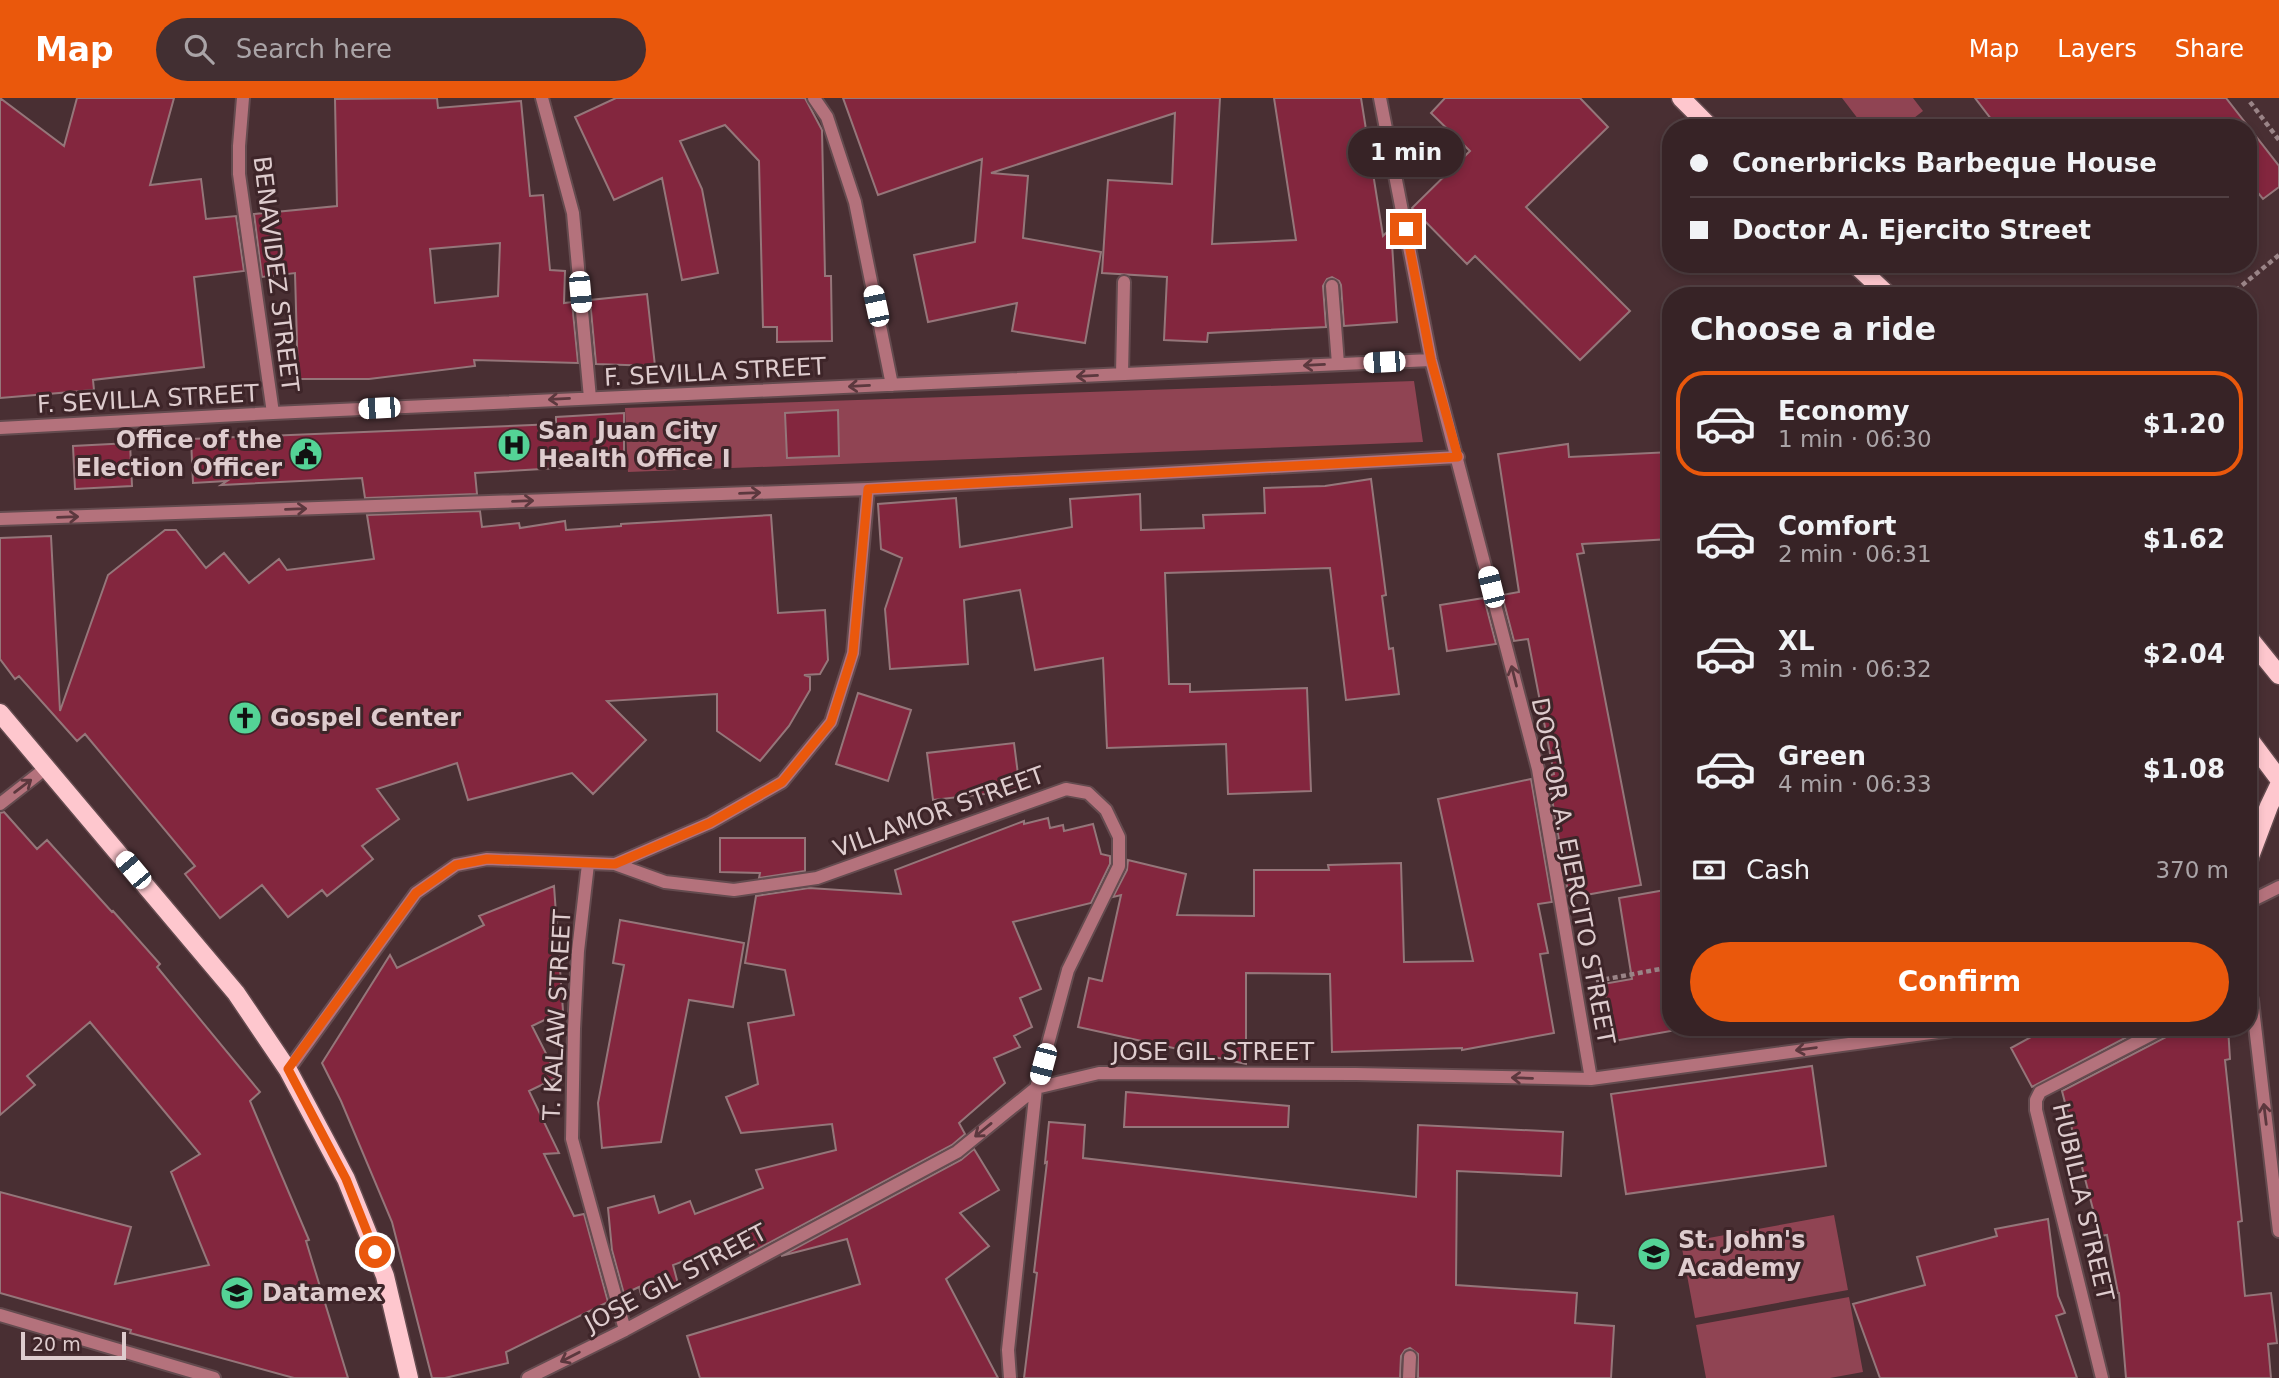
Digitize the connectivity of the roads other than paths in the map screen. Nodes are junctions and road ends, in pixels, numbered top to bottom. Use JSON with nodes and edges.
{"nodes":[{"id":1,"x":243,"y":98,"type":"edge"},
{"id":2,"x":542,"y":98,"type":"edge"},
{"id":3,"x":814,"y":98,"type":"edge"},
{"id":4,"x":1380,"y":98,"type":"edge"},
{"id":5,"x":1681,"y":98,"type":"edge"},
{"id":6,"x":1702,"y":119,"type":"edge"},
{"id":7,"x":1865,"y":273,"type":"edge"},
{"id":8,"x":1124,"y":282,"type":"dead end"},
{"id":9,"x":1332,"y":286,"type":"dead end"},
{"id":10,"x":1879,"y":287,"type":"edge"},
{"id":11,"x":1431,"y":360,"type":"junction"},
{"id":12,"x":1338,"y":364,"type":"junction"},
{"id":13,"x":1122,"y":374,"type":"junction"},
{"id":14,"x":892,"y":385,"type":"junction"},
{"id":15,"x":590,"y":398,"type":"junction"},
{"id":16,"x":273,"y":413,"type":"junction"},
{"id":17,"x":0,"y":428,"type":"edge"},
{"id":18,"x":1458,"y":457,"type":"junction"},
{"id":19,"x":868,"y":489,"type":"junction"},
{"id":20,"x":0,"y":519,"type":"edge"},
{"id":21,"x":2257,"y":648,"type":"edge"},
{"id":22,"x":2279,"y":675,"type":"edge"},
{"id":23,"x":0,"y":713,"type":"edge"},
{"id":24,"x":2257,"y":750,"type":"edge"},
{"id":25,"x":47,"y":768,"type":"junction"},
{"id":26,"x":2279,"y":779,"type":"edge"},
{"id":27,"x":2279,"y":785,"type":"edge"},
{"id":28,"x":0,"y":804,"type":"edge"},
{"id":29,"x":2257,"y":839,"type":"edge"},
{"id":30,"x":588,"y":864,"type":"junction"},
{"id":31,"x":615,"y":864,"type":"junction"},
{"id":32,"x":2279,"y":887,"type":"edge"},
{"id":33,"x":2257,"y":898,"type":"edge"},
{"id":34,"x":1909,"y":1036,"type":"edge"},
{"id":35,"x":2149,"y":1036,"type":"edge"},
{"id":36,"x":2255,"y":1036,"type":"edge"},
{"id":37,"x":288,"y":1069,"type":"junction"},
{"id":38,"x":1591,"y":1079,"type":"junction"},
{"id":39,"x":1037,"y":1088,"type":"junction"},
{"id":40,"x":2279,"y":1231,"type":"edge"},
{"id":41,"x":0,"y":1315,"type":"edge"},
{"id":42,"x":625,"y":1330,"type":"junction"},
{"id":43,"x":1410,"y":1357,"type":"dead end"},
{"id":44,"x":533,"y":1377,"type":"edge"},
{"id":45,"x":214,"y":1378,"type":"edge"},
{"id":46,"x":409,"y":1378,"type":"edge"},
{"id":47,"x":1010,"y":1378,"type":"edge"},
{"id":48,"x":1409,"y":1378,"type":"edge"},
{"id":49,"x":2102,"y":1378,"type":"edge"}],
"edges":[{"from":1,"to":16,"type":"street","name":"BENAVIDEZ STREET"},
{"from":2,"to":15,"type":"street"},
{"from":3,"to":14,"type":"street"},
{"from":4,"to":11,"type":"street","name":"DOCTOR A. EJERCITO STREET"},
{"from":5,"to":6,"type":"main road"},
{"from":7,"to":10,"type":"main road"},
{"from":8,"to":13,"type":"street"},
{"from":9,"to":12,"type":"street"},
{"from":11,"to":12,"type":"street","name":"F. SEVILLA STREET"},
{"from":11,"to":18,"type":"street","name":"DOCTOR A. EJERCITO STREET"},
{"from":12,"to":13,"type":"street","name":"F. SEVILLA STREET","one_way":true},
{"from":13,"to":14,"type":"street","name":"F. SEVILLA STREET","one_way":true},
{"from":14,"to":15,"type":"street","name":"F. SEVILLA STREET","one_way":true},
{"from":15,"to":16,"type":"street","name":"F. SEVILLA STREET","one_way":true},
{"from":16,"to":17,"type":"street","name":"F. SEVILLA STREET"},
{"from":18,"to":19,"type":"street"},
{"from":38,"to":18,"type":"street","name":"DOCTOR A. EJERCITO STREET","one_way":true},
{"from":20,"to":19,"type":"street","one_way":true},
{"from":19,"to":31,"type":"street"},
{"from":21,"to":22,"type":"main road"},
{"from":23,"to":25,"type":"main road"},
{"from":24,"to":26,"type":"main road"},
{"from":28,"to":25,"type":"street","one_way":true},
{"from":25,"to":37,"type":"main road"},
{"from":27,"to":29,"type":"main road"},
{"from":30,"to":31,"type":"street"},
{"from":30,"to":37,"type":"street"},
{"from":30,"to":42,"type":"street","name":"T. KALAW STREET"},
{"from":31,"to":39,"type":"street","name":"VILLAMOR STREET"},
{"from":32,"to":33,"type":"street"},
{"from":34,"to":38,"type":"street","name":"JOSE GIL STREET","one_way":true},
{"from":35,"to":49,"type":"street","name":"HUBILLA STREET"},
{"from":40,"to":36,"type":"street","one_way":true},
{"from":37,"to":46,"type":"main road"},
{"from":38,"to":39,"type":"street","name":"JOSE GIL STREET","one_way":true},
{"from":39,"to":42,"type":"street","name":"JOSE GIL STREET","one_way":true},
{"from":39,"to":47,"type":"street","name":"VILLAMOR STREET"},
{"from":41,"to":45,"type":"street"},
{"from":42,"to":44,"type":"street","name":"JOSE GIL STREET","one_way":true},
{"from":43,"to":48,"type":"street"}]}
